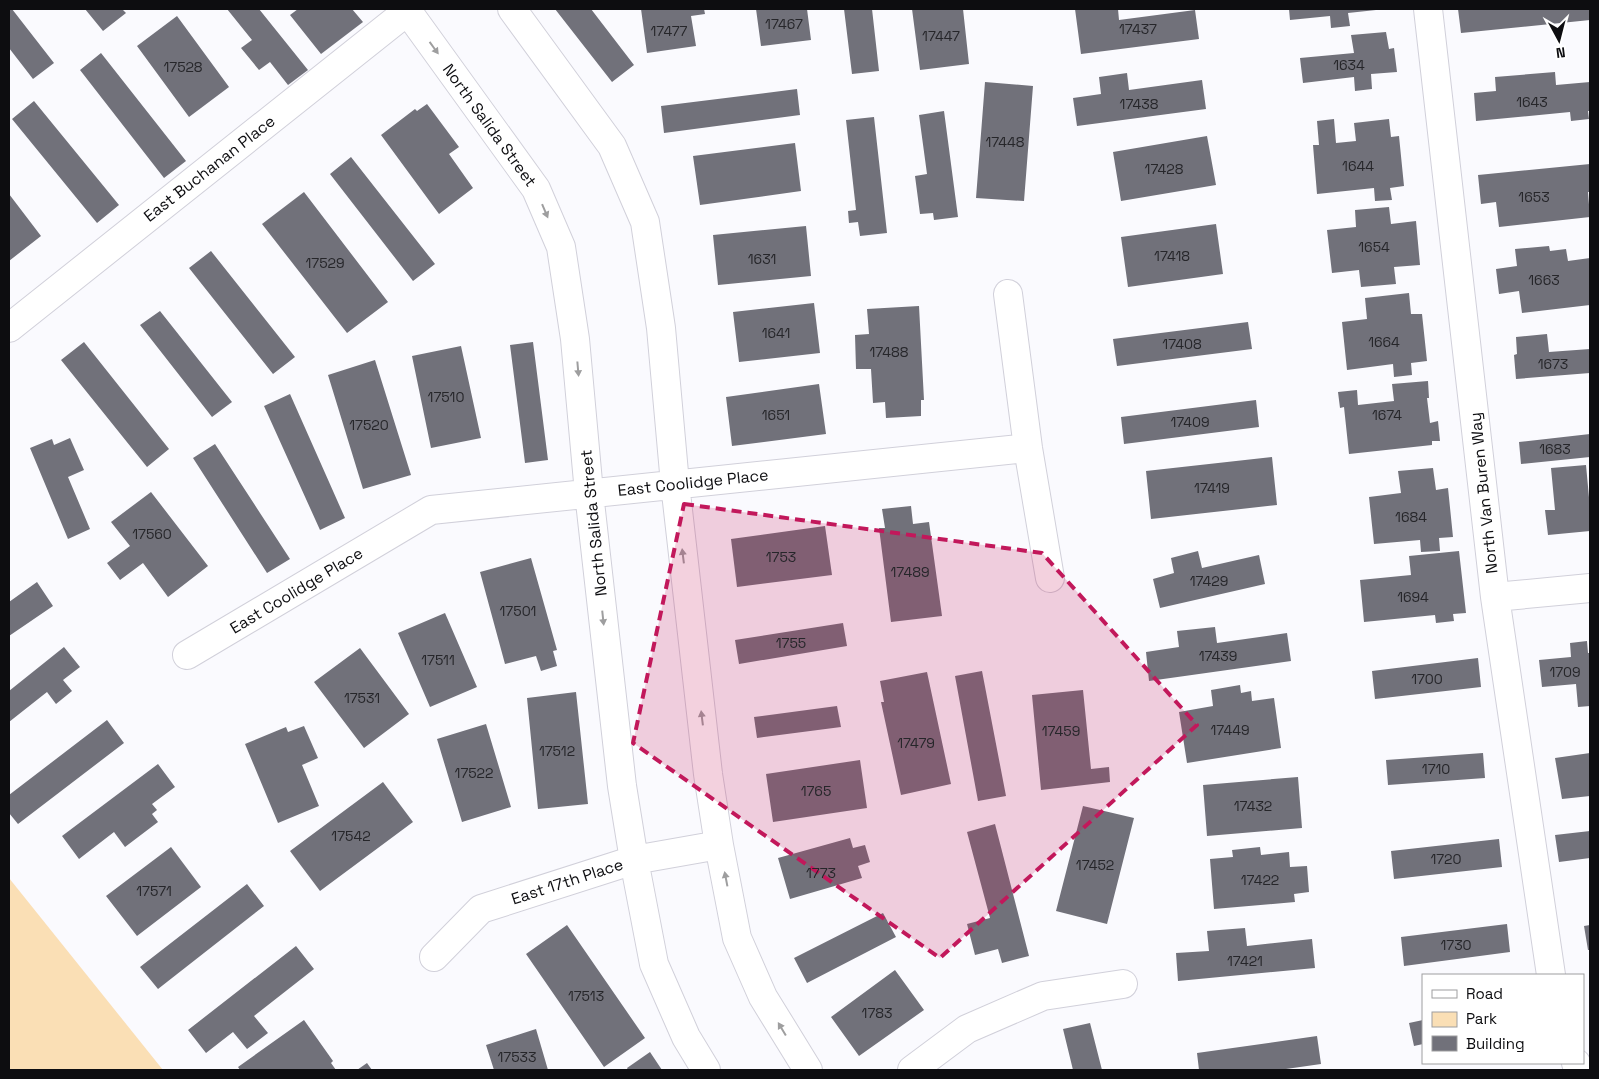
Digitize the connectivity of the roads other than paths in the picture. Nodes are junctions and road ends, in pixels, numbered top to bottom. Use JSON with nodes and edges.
{"nodes":[{"id":1,"x":408,"y":9,"type":"edge"},
{"id":2,"x":512,"y":9,"type":"edge"},
{"id":3,"x":1428,"y":9,"type":"edge"},
{"id":4,"x":1008,"y":294,"type":"dead end"},
{"id":5,"x":9,"y":328,"type":"edge"},
{"id":6,"x":1028,"y":448,"type":"junction"},
{"id":7,"x":675,"y":484,"type":"junction"},
{"id":8,"x":589,"y":493,"type":"junction"},
{"id":9,"x":1050,"y":578,"type":"dead end"},
{"id":10,"x":1590,"y":588,"type":"edge"},
{"id":11,"x":1495,"y":597,"type":"junction"},
{"id":12,"x":187,"y":655,"type":"dead end"},
{"id":13,"x":719,"y":845,"type":"junction"},
{"id":14,"x":634,"y":860,"type":"junction"},
{"id":15,"x":434,"y":956,"type":"dead end"},
{"id":16,"x":1551,"y":974,"type":"edge"},
{"id":17,"x":1123,"y":984,"type":"dead end"},
{"id":18,"x":706,"y":1070,"type":"edge"},
{"id":19,"x":808,"y":1070,"type":"edge"},
{"id":20,"x":912,"y":1070,"type":"edge"}],
"edges":[{"from":1,"to":5,"type":"street","name":"East Buchanan Place"},
{"from":1,"to":8,"type":"street","name":"North Salida Street","one_way":true},
{"from":2,"to":7,"type":"street"},
{"from":3,"to":11,"type":"street","name":"North Van Buren Way"},
{"from":4,"to":6,"type":"street"},
{"from":6,"to":7,"type":"street","name":"East Coolidge Place"},
{"from":6,"to":9,"type":"street"},
{"from":7,"to":8,"type":"street","name":"East Coolidge Place"},
{"from":13,"to":7,"type":"street","one_way":true},
{"from":8,"to":12,"type":"street","name":"East Coolidge Place"},
{"from":8,"to":14,"type":"street","name":"North Salida Street","one_way":true},
{"from":10,"to":11,"type":"street"},
{"from":11,"to":16,"type":"street","name":"North Van Buren Way"},
{"from":13,"to":14,"type":"street","name":"East 17th Place"},
{"from":19,"to":13,"type":"street","one_way":true},
{"from":14,"to":15,"type":"street","name":"East 17th Place"},
{"from":14,"to":18,"type":"street","name":"North Salida Street"},
{"from":17,"to":20,"type":"street"}]}
